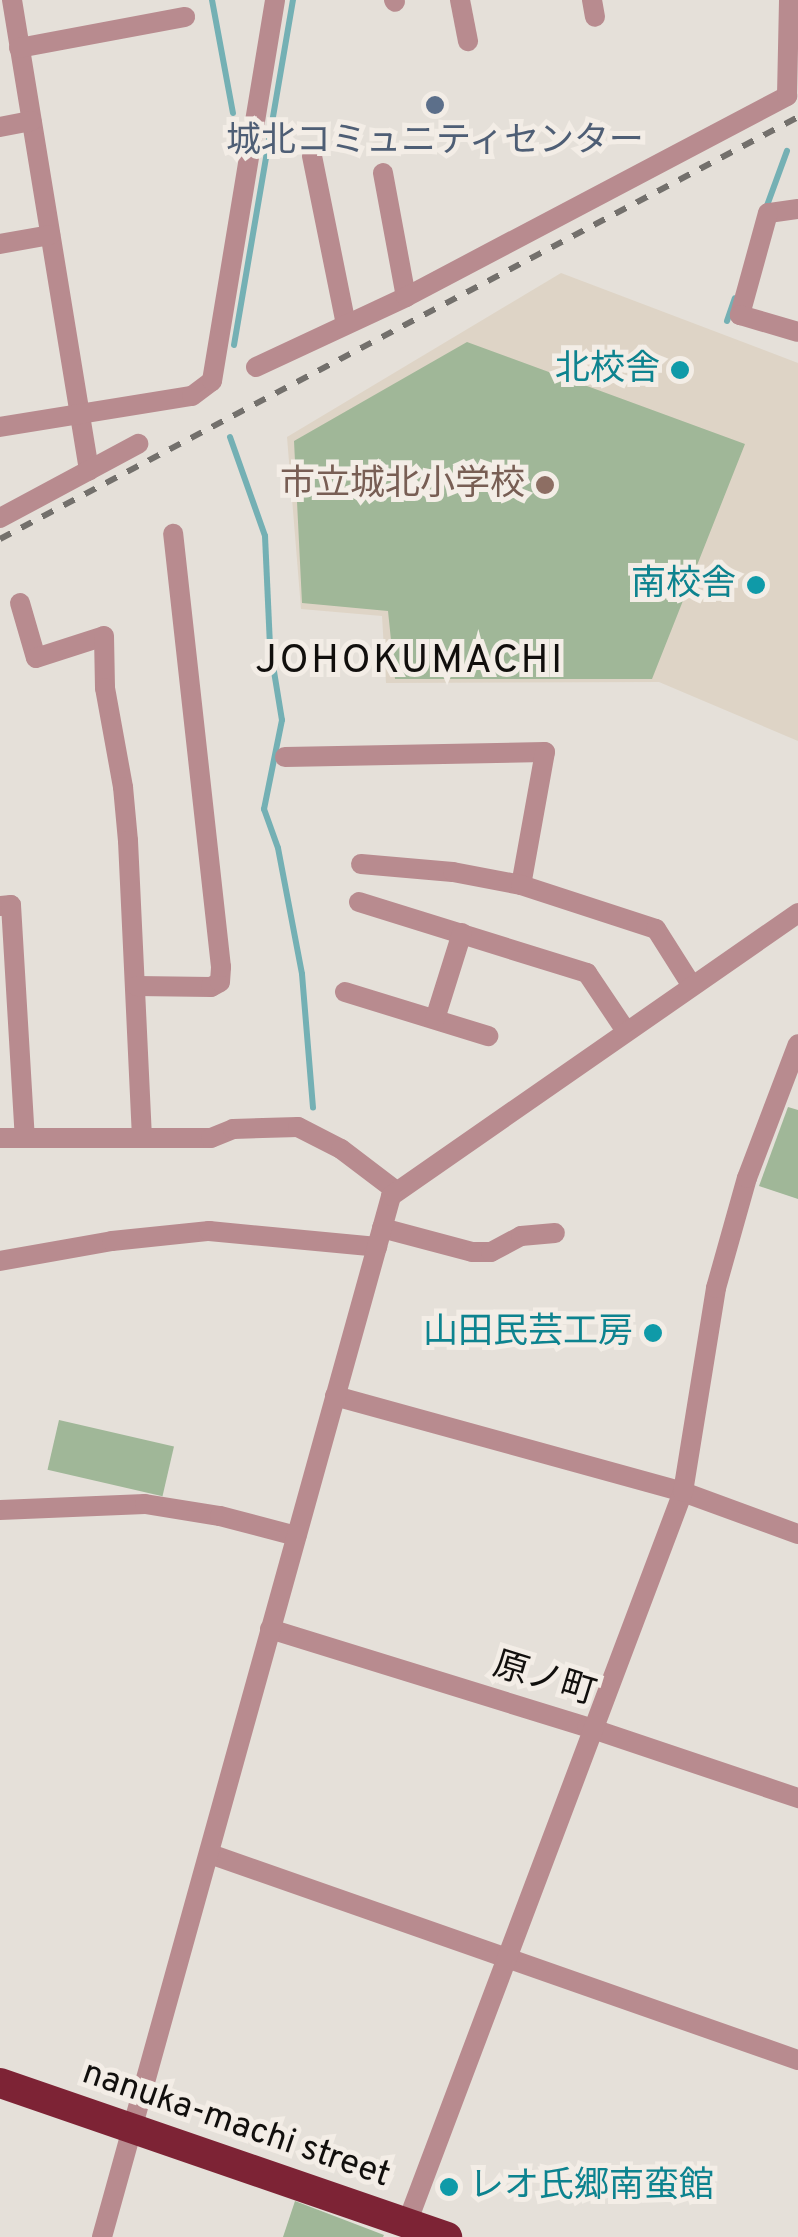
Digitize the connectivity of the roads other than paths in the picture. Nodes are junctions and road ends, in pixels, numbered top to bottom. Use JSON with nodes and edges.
{"nodes":[{"id":1,"x":275,"y":0,"type":"edge"},
{"id":2,"x":460,"y":0,"type":"edge"},
{"id":3,"x":790,"y":0,"type":"edge"},
{"id":4,"x":9,"y":13,"type":"edge"},
{"id":5,"x":185,"y":18,"type":"dead end"},
{"id":6,"x":468,"y":41,"type":"dead end"},
{"id":7,"x":20,"y":48,"type":"junction"},
{"id":8,"x":31,"y":121,"type":"junction"},
{"id":9,"x":0,"y":126,"type":"edge"},
{"id":10,"x":312,"y":156,"type":"dead end"},
{"id":11,"x":382,"y":173,"type":"dead end"},
{"id":12,"x":798,"y":209,"type":"edge"},
{"id":13,"x":50,"y":234,"type":"junction"},
{"id":14,"x":0,"y":244,"type":"edge"},
{"id":15,"x":406,"y":298,"type":"junction"},
{"id":16,"x":346,"y":324,"type":"junction"},
{"id":17,"x":798,"y":332,"type":"edge"},
{"id":18,"x":256,"y":367,"type":"dead end"},
{"id":19,"x":79,"y":414,"type":"junction"},
{"id":20,"x":0,"y":428,"type":"edge"},
{"id":21,"x":138,"y":444,"type":"dead end"},
{"id":22,"x":89,"y":471,"type":"junction"},
{"id":23,"x":0,"y":518,"type":"edge"},
{"id":24,"x":173,"y":534,"type":"dead end"},
{"id":25,"x":20,"y":603,"type":"dead end"},
{"id":26,"x":285,"y":757,"type":"dead end"},
{"id":27,"x":361,"y":864,"type":"dead end"},
{"id":28,"x":522,"y":885,"type":"junction"},
{"id":29,"x":359,"y":902,"type":"dead end"},
{"id":30,"x":0,"y":906,"type":"edge"},
{"id":31,"x":798,"y":914,"type":"edge"},
{"id":32,"x":462,"y":933,"type":"junction"},
{"id":33,"x":137,"y":986,"type":"junction"},
{"id":34,"x":692,"y":986,"type":"junction"},
{"id":35,"x":346,"y":992,"type":"dead end"},
{"id":36,"x":435,"y":1018,"type":"junction"},
{"id":37,"x":626,"y":1031,"type":"junction"},
{"id":38,"x":488,"y":1036,"type":"dead end"},
{"id":39,"x":798,"y":1044,"type":"edge"},
{"id":40,"x":789,"y":1091,"type":"edge"},
{"id":41,"x":0,"y":1138,"type":"edge"},
{"id":42,"x":25,"y":1138,"type":"junction"},
{"id":43,"x":142,"y":1138,"type":"junction"},
{"id":44,"x":395,"y":1190,"type":"junction"},
{"id":45,"x":555,"y":1234,"type":"dead end"},
{"id":46,"x":379,"y":1238,"type":"junction"},
{"id":47,"x":0,"y":1261,"type":"edge"},
{"id":48,"x":335,"y":1396,"type":"junction"},
{"id":49,"x":683,"y":1492,"type":"junction"},
{"id":50,"x":0,"y":1510,"type":"edge"},
{"id":51,"x":798,"y":1534,"type":"edge"},
{"id":52,"x":296,"y":1536,"type":"junction"},
{"id":53,"x":270,"y":1629,"type":"junction"},
{"id":54,"x":596,"y":1730,"type":"junction"},
{"id":55,"x":798,"y":1798,"type":"edge"},
{"id":56,"x":210,"y":1854,"type":"junction"},
{"id":57,"x":509,"y":1957,"type":"junction"},
{"id":58,"x":798,"y":2060,"type":"edge"},
{"id":59,"x":0,"y":2082,"type":"edge"},
{"id":60,"x":132,"y":2130,"type":"junction"},
{"id":61,"x":407,"y":2223,"type":"junction"},
{"id":62,"x":102,"y":2237,"type":"edge"},
{"id":63,"x":447,"y":2237,"type":"edge"}],
"edges":[{"from":1,"to":19,"type":"street"},
{"from":2,"to":6,"type":"street"},
{"from":3,"to":15,"type":"street"},
{"from":4,"to":7,"type":"street"},
{"from":5,"to":7,"type":"street"},
{"from":7,"to":8,"type":"street"},
{"from":8,"to":9,"type":"street"},
{"from":8,"to":13,"type":"street"},
{"from":10,"to":16,"type":"street"},
{"from":11,"to":15,"type":"street"},
{"from":12,"to":17,"type":"street"},
{"from":13,"to":14,"type":"street"},
{"from":13,"to":19,"type":"street"},
{"from":15,"to":16,"type":"street"},
{"from":16,"to":18,"type":"street"},
{"from":19,"to":20,"type":"street"},
{"from":19,"to":22,"type":"street"},
{"from":21,"to":22,"type":"street"},
{"from":22,"to":23,"type":"street"},
{"from":24,"to":33,"type":"street"},
{"from":25,"to":33,"type":"street"},
{"from":26,"to":28,"type":"street"},
{"from":27,"to":28,"type":"street"},
{"from":28,"to":34,"type":"street"},
{"from":29,"to":32,"type":"street"},
{"from":30,"to":42,"type":"street"},
{"from":31,"to":34,"type":"street"},
{"from":32,"to":36,"type":"street"},
{"from":32,"to":37,"type":"street"},
{"from":33,"to":43,"type":"street"},
{"from":34,"to":37,"type":"street"},
{"from":35,"to":36,"type":"street"},
{"from":36,"to":38,"type":"street"},
{"from":37,"to":44,"type":"street"},
{"from":39,"to":40,"type":"street"},
{"from":40,"to":49,"type":"street"},
{"from":41,"to":42,"type":"street"},
{"from":42,"to":43,"type":"street"},
{"from":43,"to":44,"type":"street"},
{"from":44,"to":46,"type":"street"},
{"from":45,"to":46,"type":"street"},
{"from":46,"to":47,"type":"street"},
{"from":46,"to":48,"type":"street"},
{"from":48,"to":49,"type":"street"},
{"from":48,"to":52,"type":"street"},
{"from":49,"to":51,"type":"street"},
{"from":49,"to":54,"type":"street"},
{"from":50,"to":52,"type":"street"},
{"from":52,"to":53,"type":"street"},
{"from":53,"to":54,"type":"street","name":"原ノ町"},
{"from":53,"to":56,"type":"street"},
{"from":54,"to":55,"type":"street","name":"原ノ町"},
{"from":54,"to":57,"type":"street"},
{"from":56,"to":57,"type":"street"},
{"from":56,"to":60,"type":"street"},
{"from":57,"to":58,"type":"street"},
{"from":57,"to":61,"type":"street"},
{"from":59,"to":60,"type":"highway","name":"nanuka-machi street"},
{"from":60,"to":61,"type":"highway","name":"nanuka-machi street"},
{"from":60,"to":62,"type":"street"},
{"from":61,"to":63,"type":"highway","name":"nanuka-machi street"}]}
